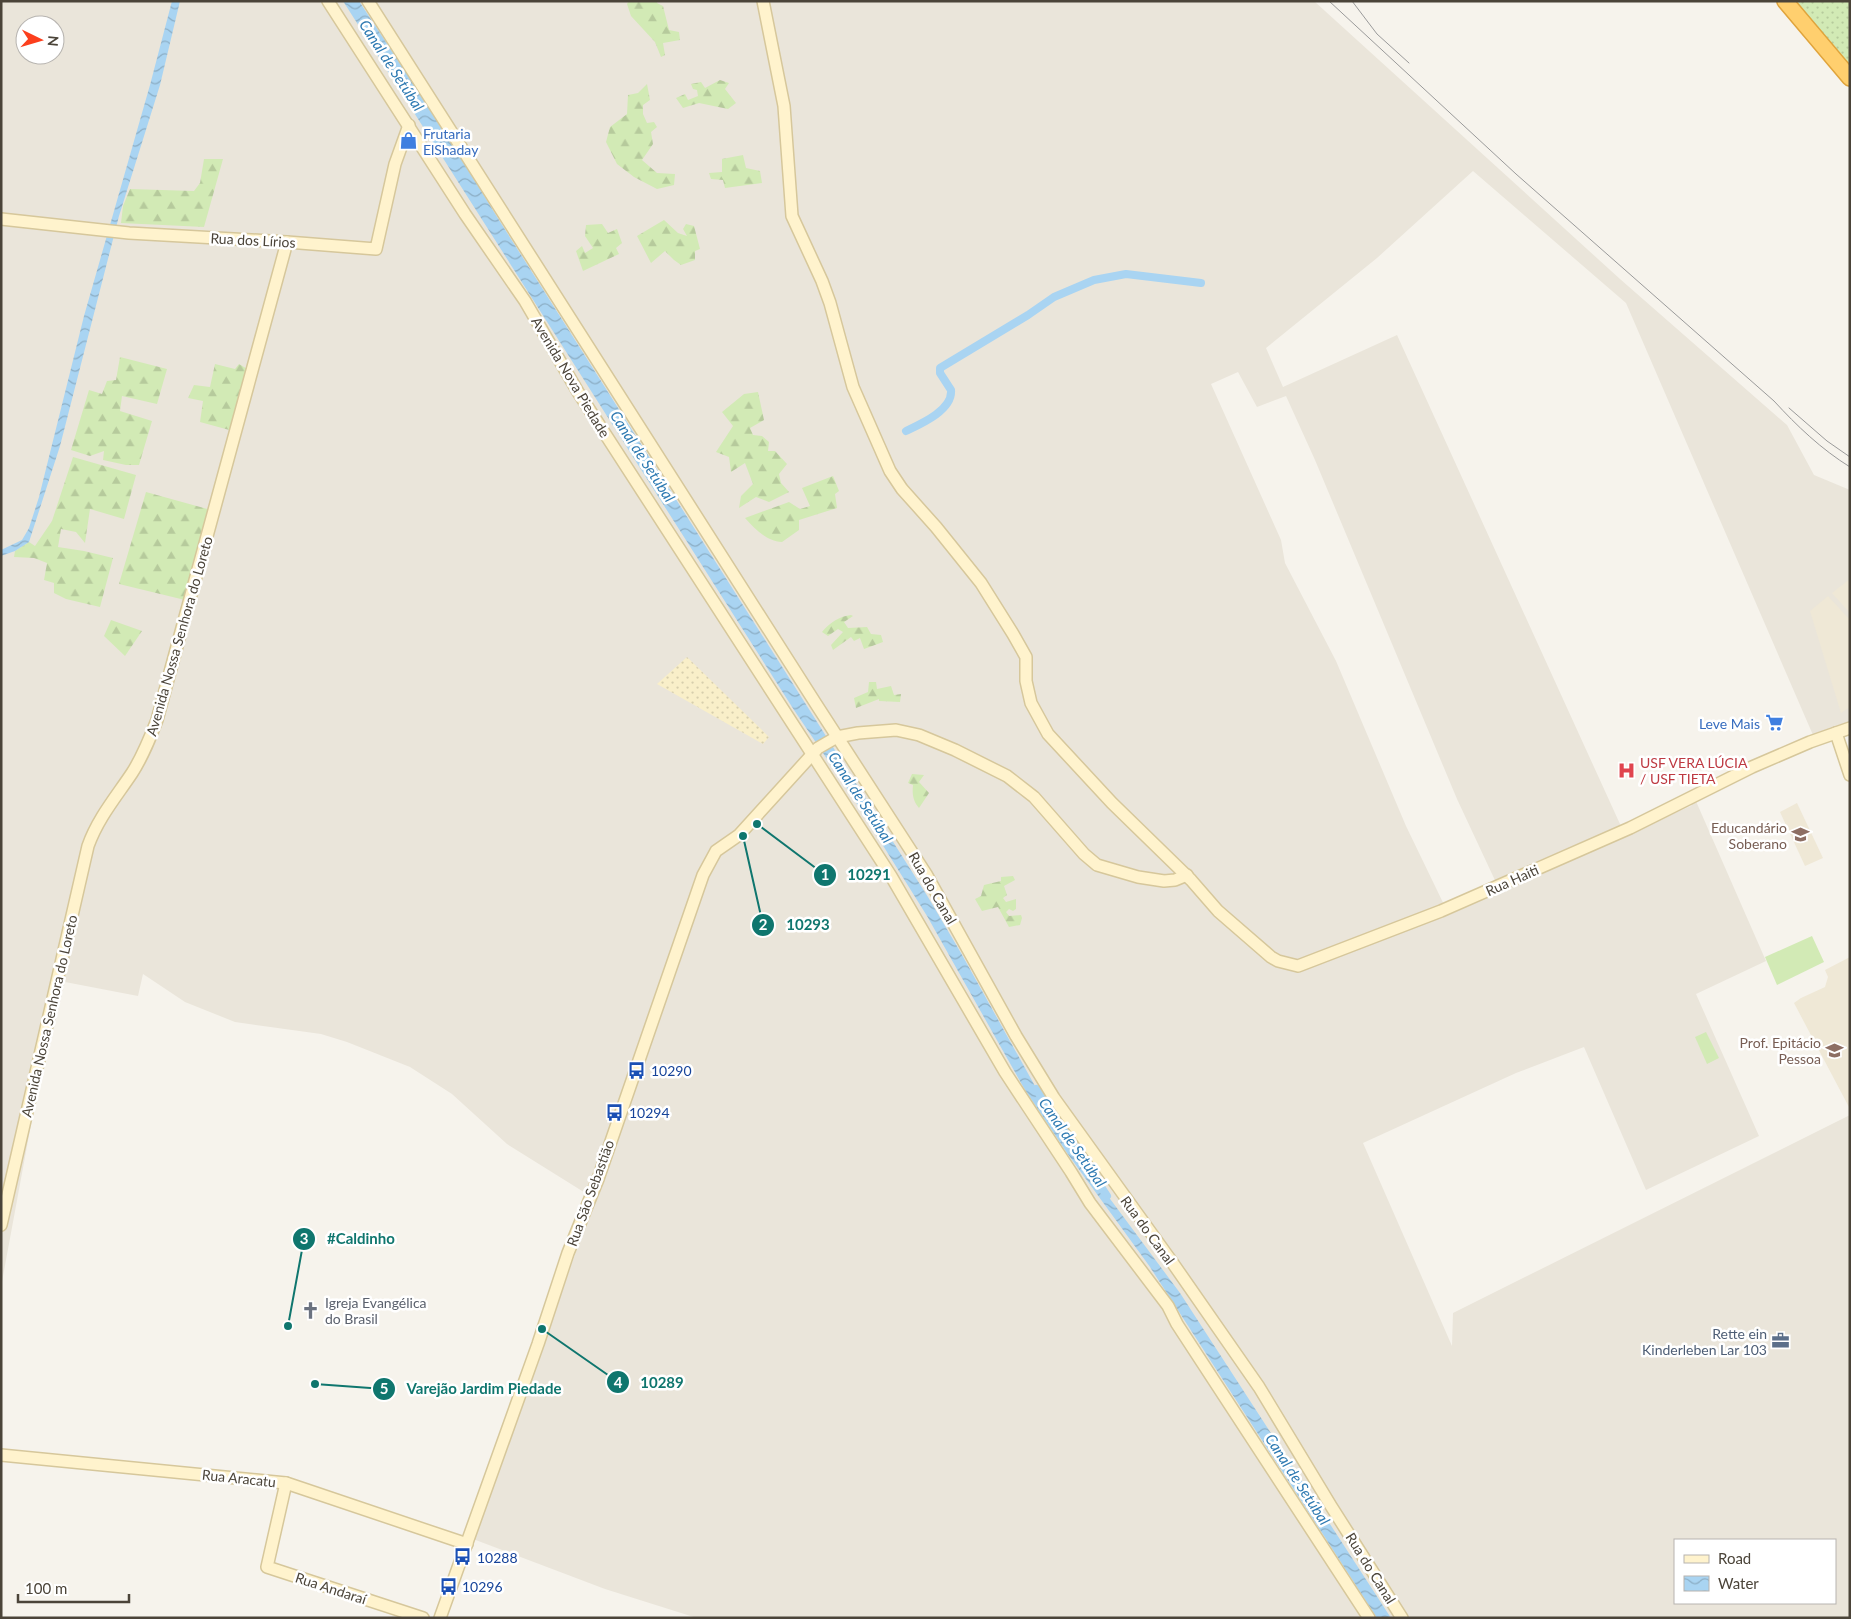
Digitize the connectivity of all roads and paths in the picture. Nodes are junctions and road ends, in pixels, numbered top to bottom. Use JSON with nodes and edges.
{"nodes":[{"id":1,"x":328,"y":1,"type":"edge"},
{"id":2,"x":368,"y":1,"type":"edge"},
{"id":3,"x":763,"y":1,"type":"edge"},
{"id":4,"x":1785,"y":1,"type":"edge"},
{"id":5,"x":1850,"y":78,"type":"edge"},
{"id":6,"x":409,"y":125,"type":"junction"},
{"id":7,"x":1,"y":219,"type":"edge"},
{"id":8,"x":287,"y":242,"type":"junction"},
{"id":9,"x":1850,"y":728,"type":"edge"},
{"id":10,"x":1836,"y":733,"type":"junction"},
{"id":11,"x":834,"y":738,"type":"junction"},
{"id":12,"x":815,"y":751,"type":"junction"},
{"id":13,"x":1850,"y":775,"type":"edge"},
{"id":14,"x":1189,"y":878,"type":"junction"},
{"id":15,"x":1,"y":1225,"type":"edge"},
{"id":16,"x":1,"y":1455,"type":"edge"},
{"id":17,"x":286,"y":1483,"type":"junction"},
{"id":18,"x":467,"y":1544,"type":"junction"},
{"id":19,"x":423,"y":1618,"type":"edge"},
{"id":20,"x":440,"y":1618,"type":"edge"},
{"id":21,"x":1369,"y":1618,"type":"edge"},
{"id":22,"x":1402,"y":1618,"type":"edge"}],
"edges":[{"from":1,"to":6,"type":"street","name":"Avenida Nova Piedade"},
{"from":2,"to":11,"type":"street"},
{"from":3,"to":14,"type":"street","name":"Rua Haiti"},
{"from":4,"to":5,"type":"highway"},
{"from":6,"to":8,"type":"street","name":"Rua dos Lírios"},
{"from":6,"to":12,"type":"street","name":"Avenida Nova Piedade"},
{"from":7,"to":8,"type":"street","name":"Rua dos Lírios"},
{"from":8,"to":15,"type":"street","name":"Avenida Nossa Senhora do Loreto"},
{"from":9,"to":10,"type":"street","name":"Rua Haiti"},
{"from":10,"to":13,"type":"street"},
{"from":10,"to":14,"type":"street","name":"Rua Haiti"},
{"from":11,"to":12,"type":"street","name":"Rua São Sebastião"},
{"from":11,"to":14,"type":"street"},
{"from":11,"to":22,"type":"street","name":"Rua do Canal"},
{"from":12,"to":18,"type":"street","name":"Rua São Sebastião"},
{"from":12,"to":21,"type":"street","name":"Rua do Canal"},
{"from":16,"to":17,"type":"street","name":"Rua Aracatu"},
{"from":17,"to":18,"type":"street","name":"Rua Aracatu"},
{"from":17,"to":19,"type":"street","name":"Rua Andaraí"},
{"from":18,"to":20,"type":"street","name":"Rua São Sebastião"}]}
